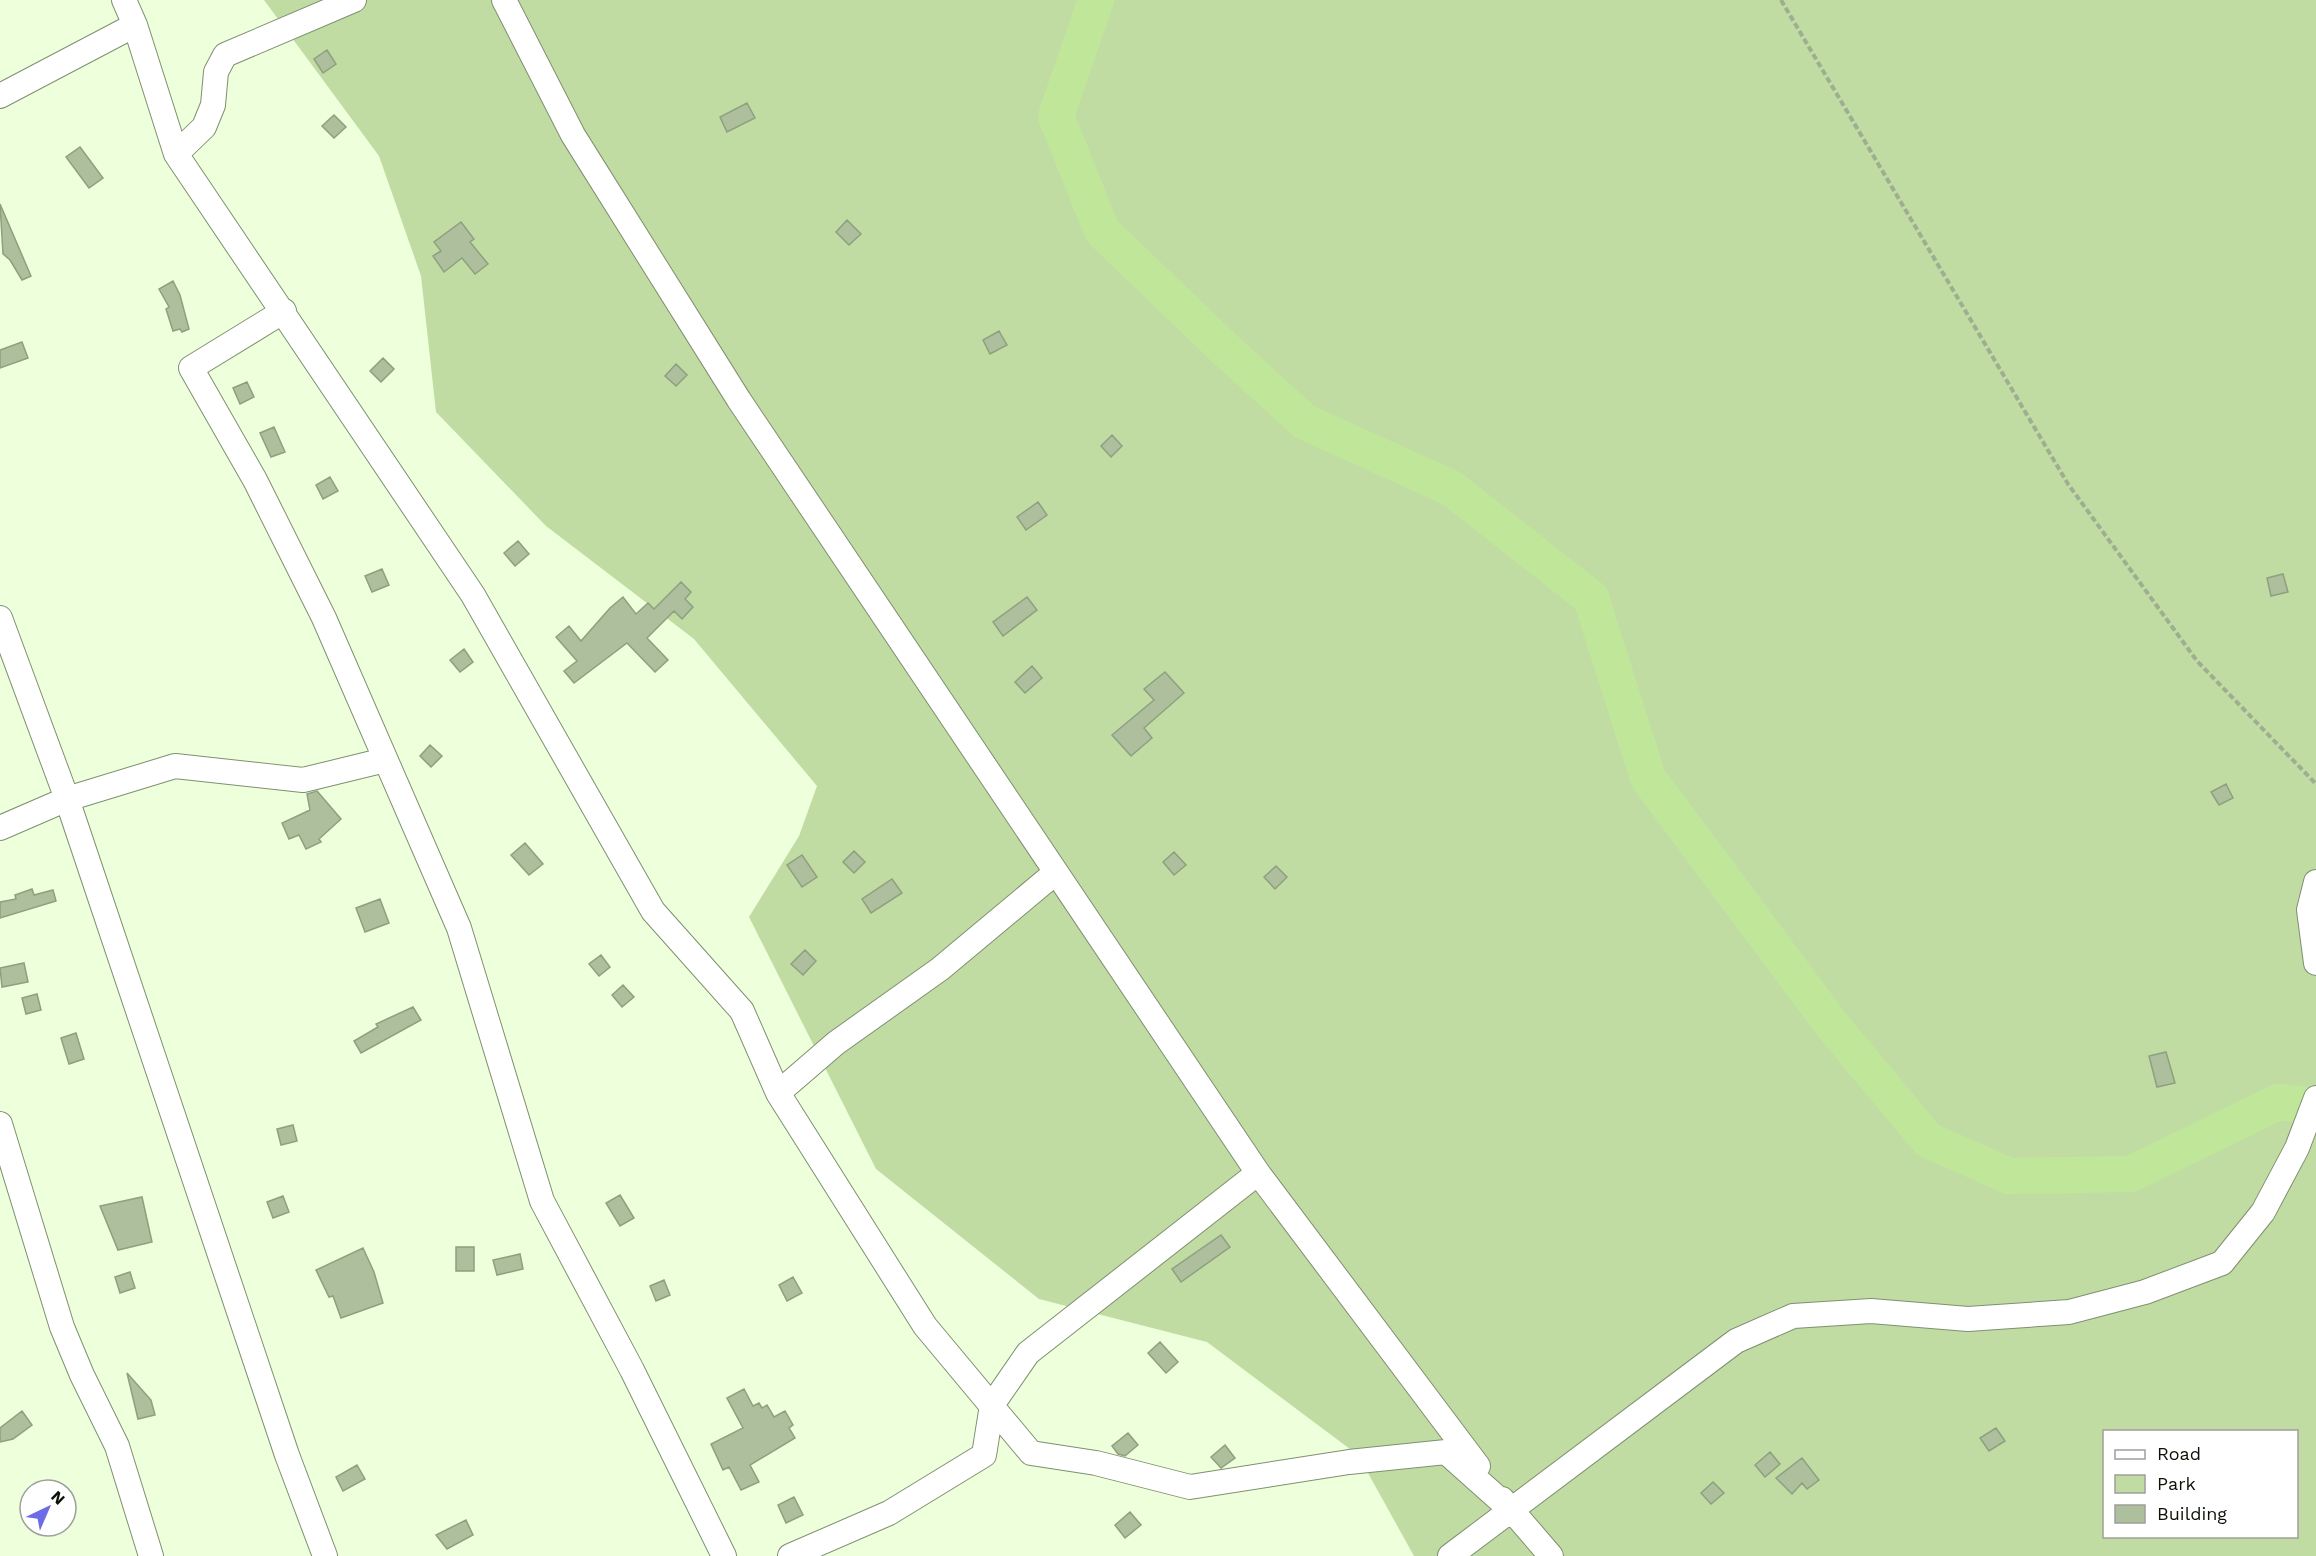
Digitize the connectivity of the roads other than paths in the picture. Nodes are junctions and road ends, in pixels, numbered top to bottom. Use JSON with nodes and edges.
{"nodes":[{"id":1,"x":124,"y":0,"type":"edge"},
{"id":2,"x":354,"y":0,"type":"edge"},
{"id":3,"x":504,"y":0,"type":"edge"},
{"id":4,"x":135,"y":25,"type":"junction"},
{"id":5,"x":0,"y":96,"type":"edge"},
{"id":6,"x":176,"y":154,"type":"junction"},
{"id":7,"x":284,"y":311,"type":"junction"},
{"id":8,"x":0,"y":618,"type":"edge"},
{"id":9,"x":385,"y":760,"type":"junction"},
{"id":10,"x":67,"y":799,"type":"junction"},
{"id":11,"x":0,"y":828,"type":"edge"},
{"id":12,"x":1055,"y":873,"type":"junction"},
{"id":13,"x":2316,"y":882,"type":"edge"},
{"id":14,"x":2316,"y":963,"type":"edge"},
{"id":15,"x":778,"y":1093,"type":"junction"},
{"id":16,"x":2316,"y":1098,"type":"edge"},
{"id":17,"x":0,"y":1124,"type":"edge"},
{"id":18,"x":1258,"y":1173,"type":"junction"},
{"id":19,"x":992,"y":1406,"type":"junction"},
{"id":20,"x":1511,"y":1510,"type":"junction"},
{"id":21,"x":151,"y":1556,"type":"edge"},
{"id":22,"x":325,"y":1556,"type":"edge"},
{"id":23,"x":724,"y":1556,"type":"edge"},
{"id":24,"x":790,"y":1556,"type":"edge"},
{"id":25,"x":1450,"y":1556,"type":"edge"},
{"id":26,"x":1551,"y":1556,"type":"edge"}],
"edges":[{"from":1,"to":4,"type":"street"},
{"from":2,"to":6,"type":"street"},
{"from":3,"to":12,"type":"street"},
{"from":4,"to":5,"type":"street"},
{"from":4,"to":6,"type":"street"},
{"from":6,"to":7,"type":"street"},
{"from":7,"to":9,"type":"street"},
{"from":7,"to":15,"type":"street"},
{"from":8,"to":10,"type":"street"},
{"from":9,"to":10,"type":"street"},
{"from":9,"to":23,"type":"street"},
{"from":10,"to":11,"type":"street"},
{"from":10,"to":22,"type":"street"},
{"from":12,"to":15,"type":"street"},
{"from":12,"to":18,"type":"street"},
{"from":13,"to":14,"type":"street"},
{"from":15,"to":19,"type":"street"},
{"from":16,"to":20,"type":"street"},
{"from":17,"to":21,"type":"street"},
{"from":18,"to":19,"type":"street"},
{"from":18,"to":20,"type":"street"},
{"from":19,"to":20,"type":"street"},
{"from":19,"to":24,"type":"street"},
{"from":20,"to":25,"type":"street"},
{"from":20,"to":26,"type":"street"}]}
